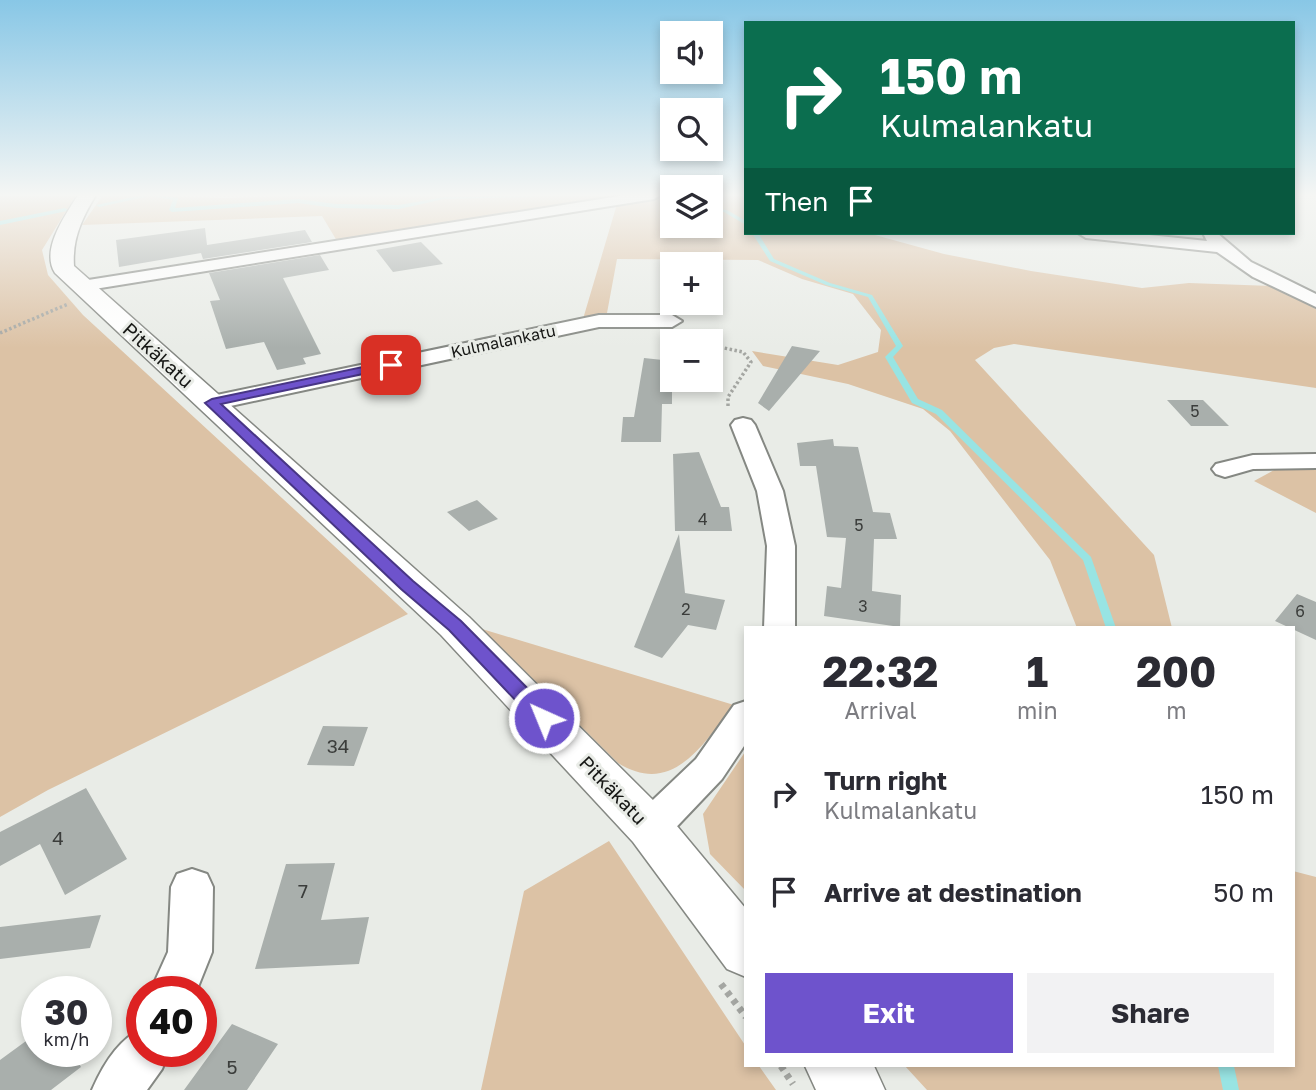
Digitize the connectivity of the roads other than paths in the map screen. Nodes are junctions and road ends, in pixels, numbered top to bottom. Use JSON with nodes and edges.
{"nodes":[{"id":1,"x":61,"y":246,"type":"edge"},
{"id":2,"x":350,"y":246,"type":"edge"},
{"id":3,"x":1222,"y":246,"type":"edge"},
{"id":4,"x":87,"y":290,"type":"junction"},
{"id":5,"x":1316,"y":301,"type":"edge"},
{"id":6,"x":672,"y":321,"type":"dead end"},
{"id":7,"x":212,"y":403,"type":"junction"},
{"id":8,"x":743,"y":425,"type":"road end"},
{"id":9,"x":1316,"y":461,"type":"edge"},
{"id":10,"x":1225,"y":469,"type":"dead end"},
{"id":11,"x":780,"y":626,"type":"edge"},
{"id":12,"x":744,"y":717,"type":"edge"},
{"id":13,"x":650,"y":828,"type":"junction"},
{"id":14,"x":192,"y":887,"type":"dead end"},
{"id":15,"x":744,"y":948,"type":"edge"},
{"id":16,"x":180,"y":976,"type":"edge"},
{"id":17,"x":134,"y":1067,"type":"edge"},
{"id":18,"x":836,"y":1067,"type":"edge"},
{"id":19,"x":117,"y":1090,"type":"edge"},
{"id":20,"x":854,"y":1090,"type":"edge"}],
"edges":[{"from":1,"to":4,"type":"street","name":"Pitkäkatu"},
{"from":2,"to":4,"type":"street"},
{"from":3,"to":5,"type":"street"},
{"from":4,"to":7,"type":"street","name":"Pitkäkatu"},
{"from":6,"to":7,"type":"street","name":"Kulmalankatu"},
{"from":7,"to":13,"type":"street","name":"Pitkäkatu"},
{"from":8,"to":11,"type":"street"},
{"from":9,"to":10,"type":"street"},
{"from":12,"to":13,"type":"street"},
{"from":13,"to":15,"type":"street","name":"Pitkäkatu"},
{"from":14,"to":16,"type":"street"},
{"from":17,"to":19,"type":"street"},
{"from":18,"to":20,"type":"street"}]}
